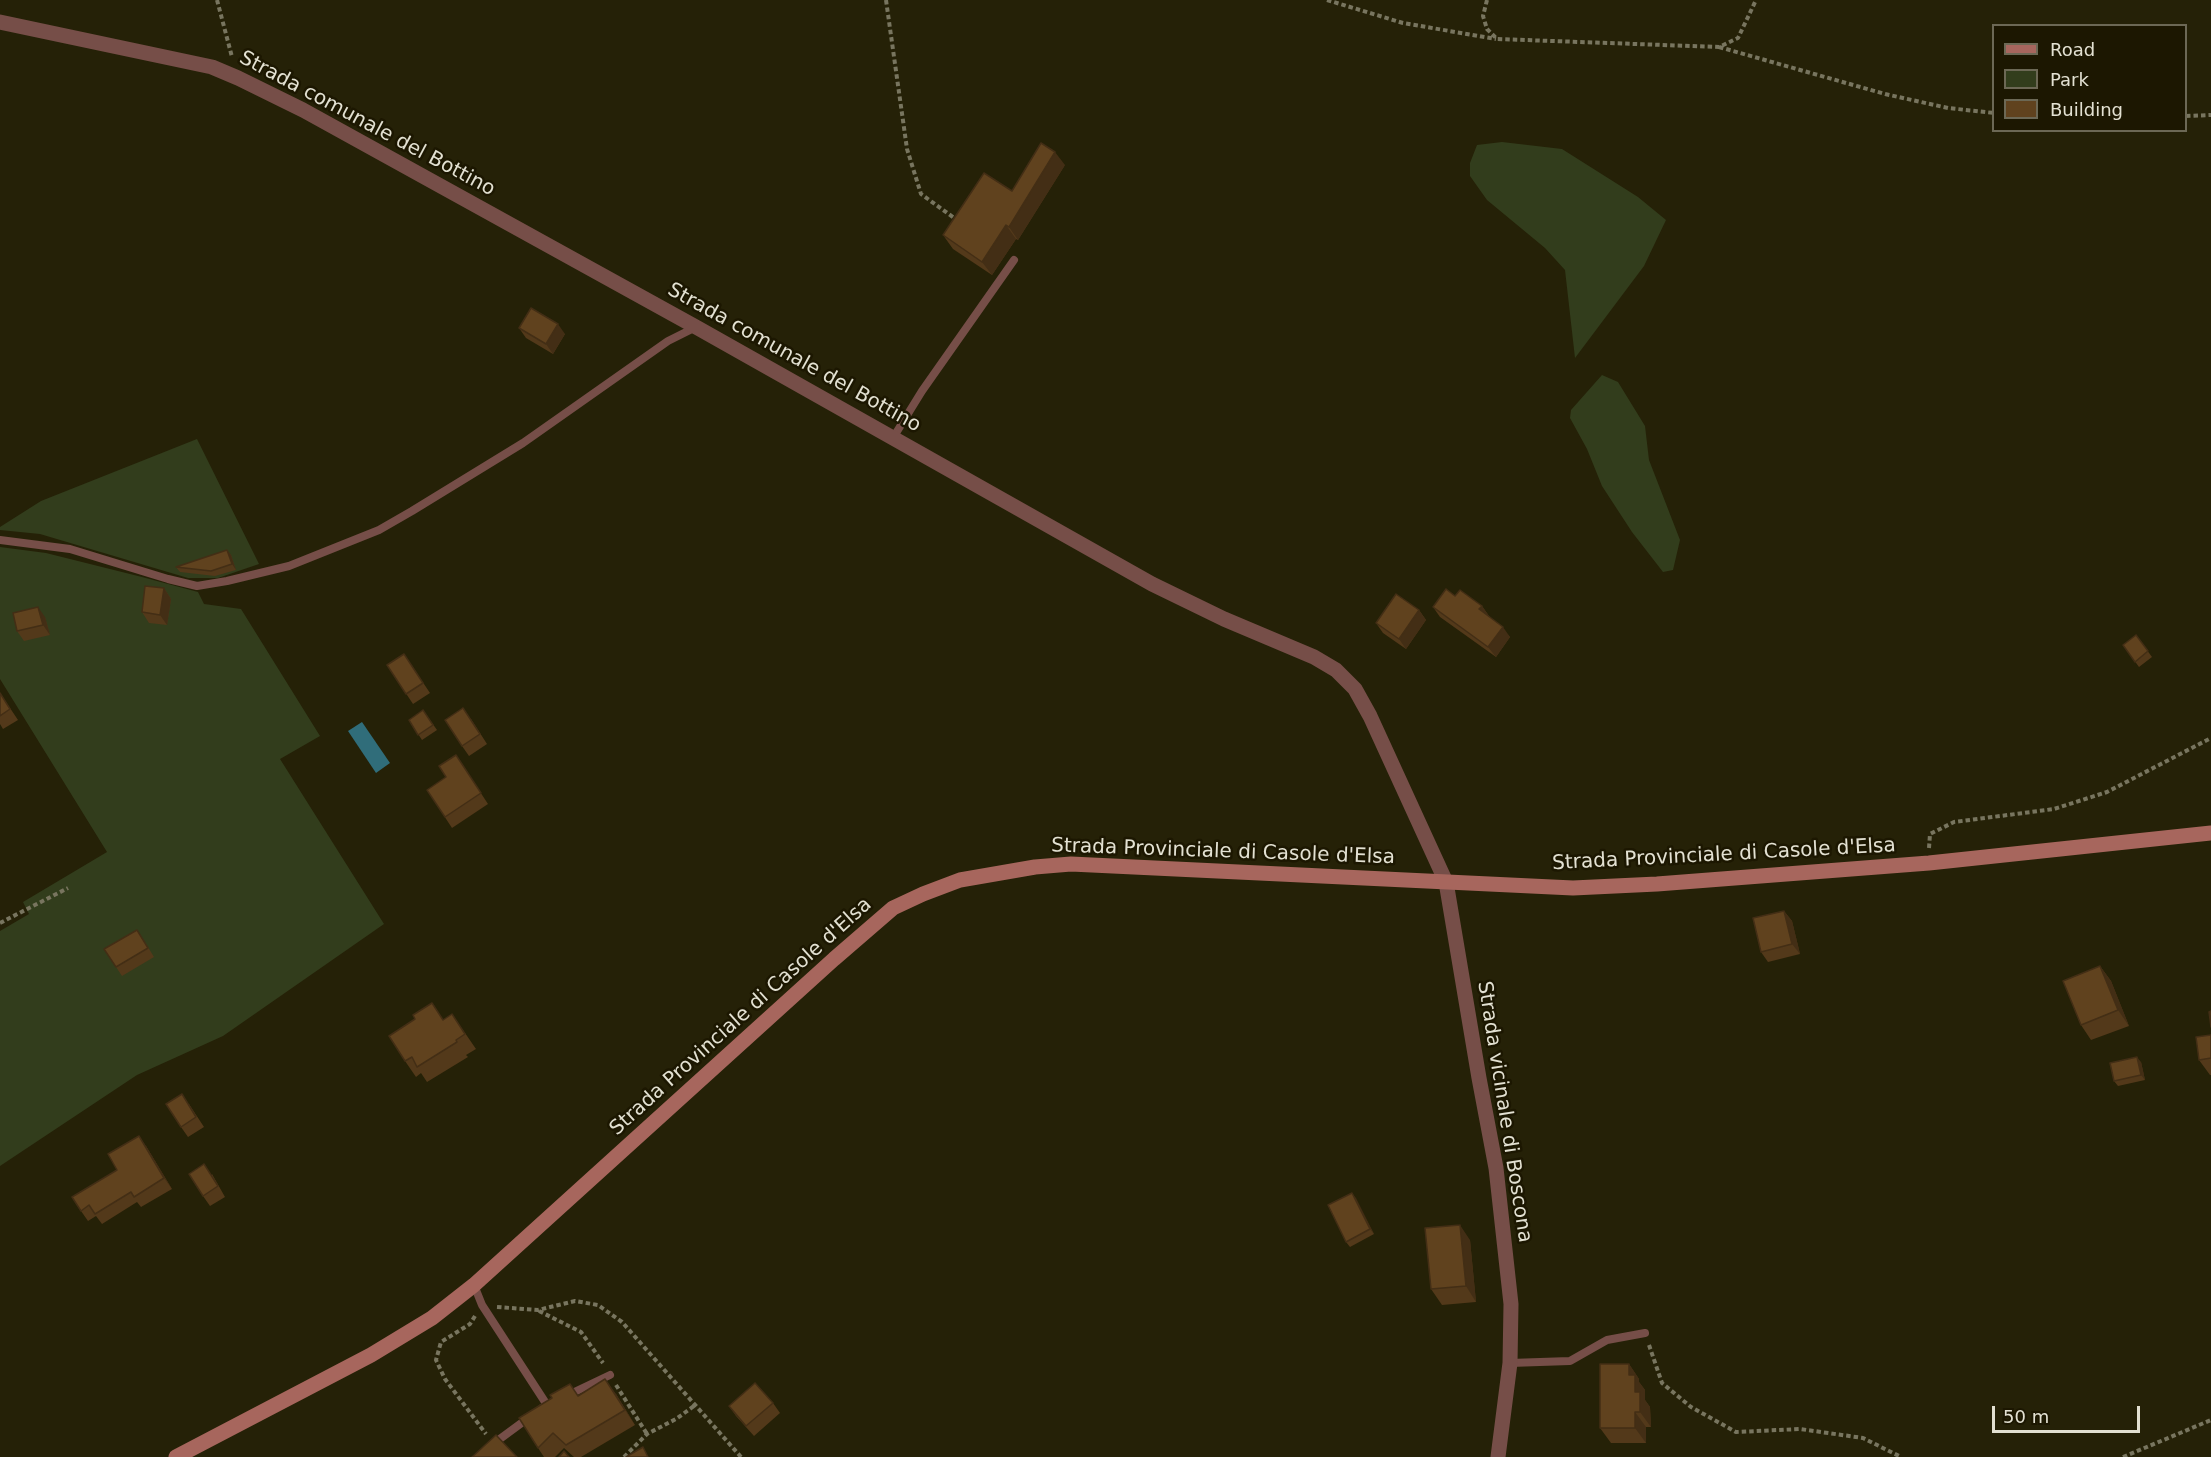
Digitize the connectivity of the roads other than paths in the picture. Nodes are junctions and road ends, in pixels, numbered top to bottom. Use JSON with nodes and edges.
{"nodes":[{"id":1,"x":0,"y":22,"type":"edge"},
{"id":2,"x":1014,"y":260,"type":"dead end"},
{"id":3,"x":696,"y":327,"type":"junction"},
{"id":4,"x":893,"y":438,"type":"junction"},
{"id":5,"x":0,"y":540,"type":"edge"},
{"id":6,"x":2211,"y":833,"type":"edge"},
{"id":7,"x":1446,"y":882,"type":"junction"},
{"id":8,"x":474,"y":1285,"type":"junction"},
{"id":9,"x":1645,"y":1333,"type":"road end"},
{"id":10,"x":1510,"y":1363,"type":"junction"},
{"id":11,"x":610,"y":1375,"type":"dead end"},
{"id":12,"x":546,"y":1405,"type":"junction"},
{"id":13,"x":176,"y":1457,"type":"edge"},
{"id":14,"x":481,"y":1457,"type":"edge"},
{"id":15,"x":1498,"y":1457,"type":"edge"}],
"edges":[{"from":1,"to":3,"type":"street","name":"Strada comunale del Bottino"},
{"from":2,"to":4,"type":"lane"},
{"from":3,"to":4,"type":"street","name":"Strada comunale del Bottino"},
{"from":3,"to":5,"type":"lane"},
{"from":4,"to":7,"type":"street","name":"Strada comunale del Bottino"},
{"from":6,"to":7,"type":"main road","name":"Strada Provinciale di Casole d'Elsa"},
{"from":7,"to":8,"type":"main road","name":"Strada Provinciale di Casole d'Elsa"},
{"from":7,"to":10,"type":"street","name":"Strada vicinale di Boscona"},
{"from":8,"to":12,"type":"lane"},
{"from":8,"to":13,"type":"main road","name":"Strada Provinciale di Casole d'Elsa"},
{"from":9,"to":10,"type":"lane"},
{"from":10,"to":15,"type":"street","name":"Strada vicinale di Boscona"},
{"from":11,"to":12,"type":"lane"},
{"from":12,"to":14,"type":"lane"}]}
